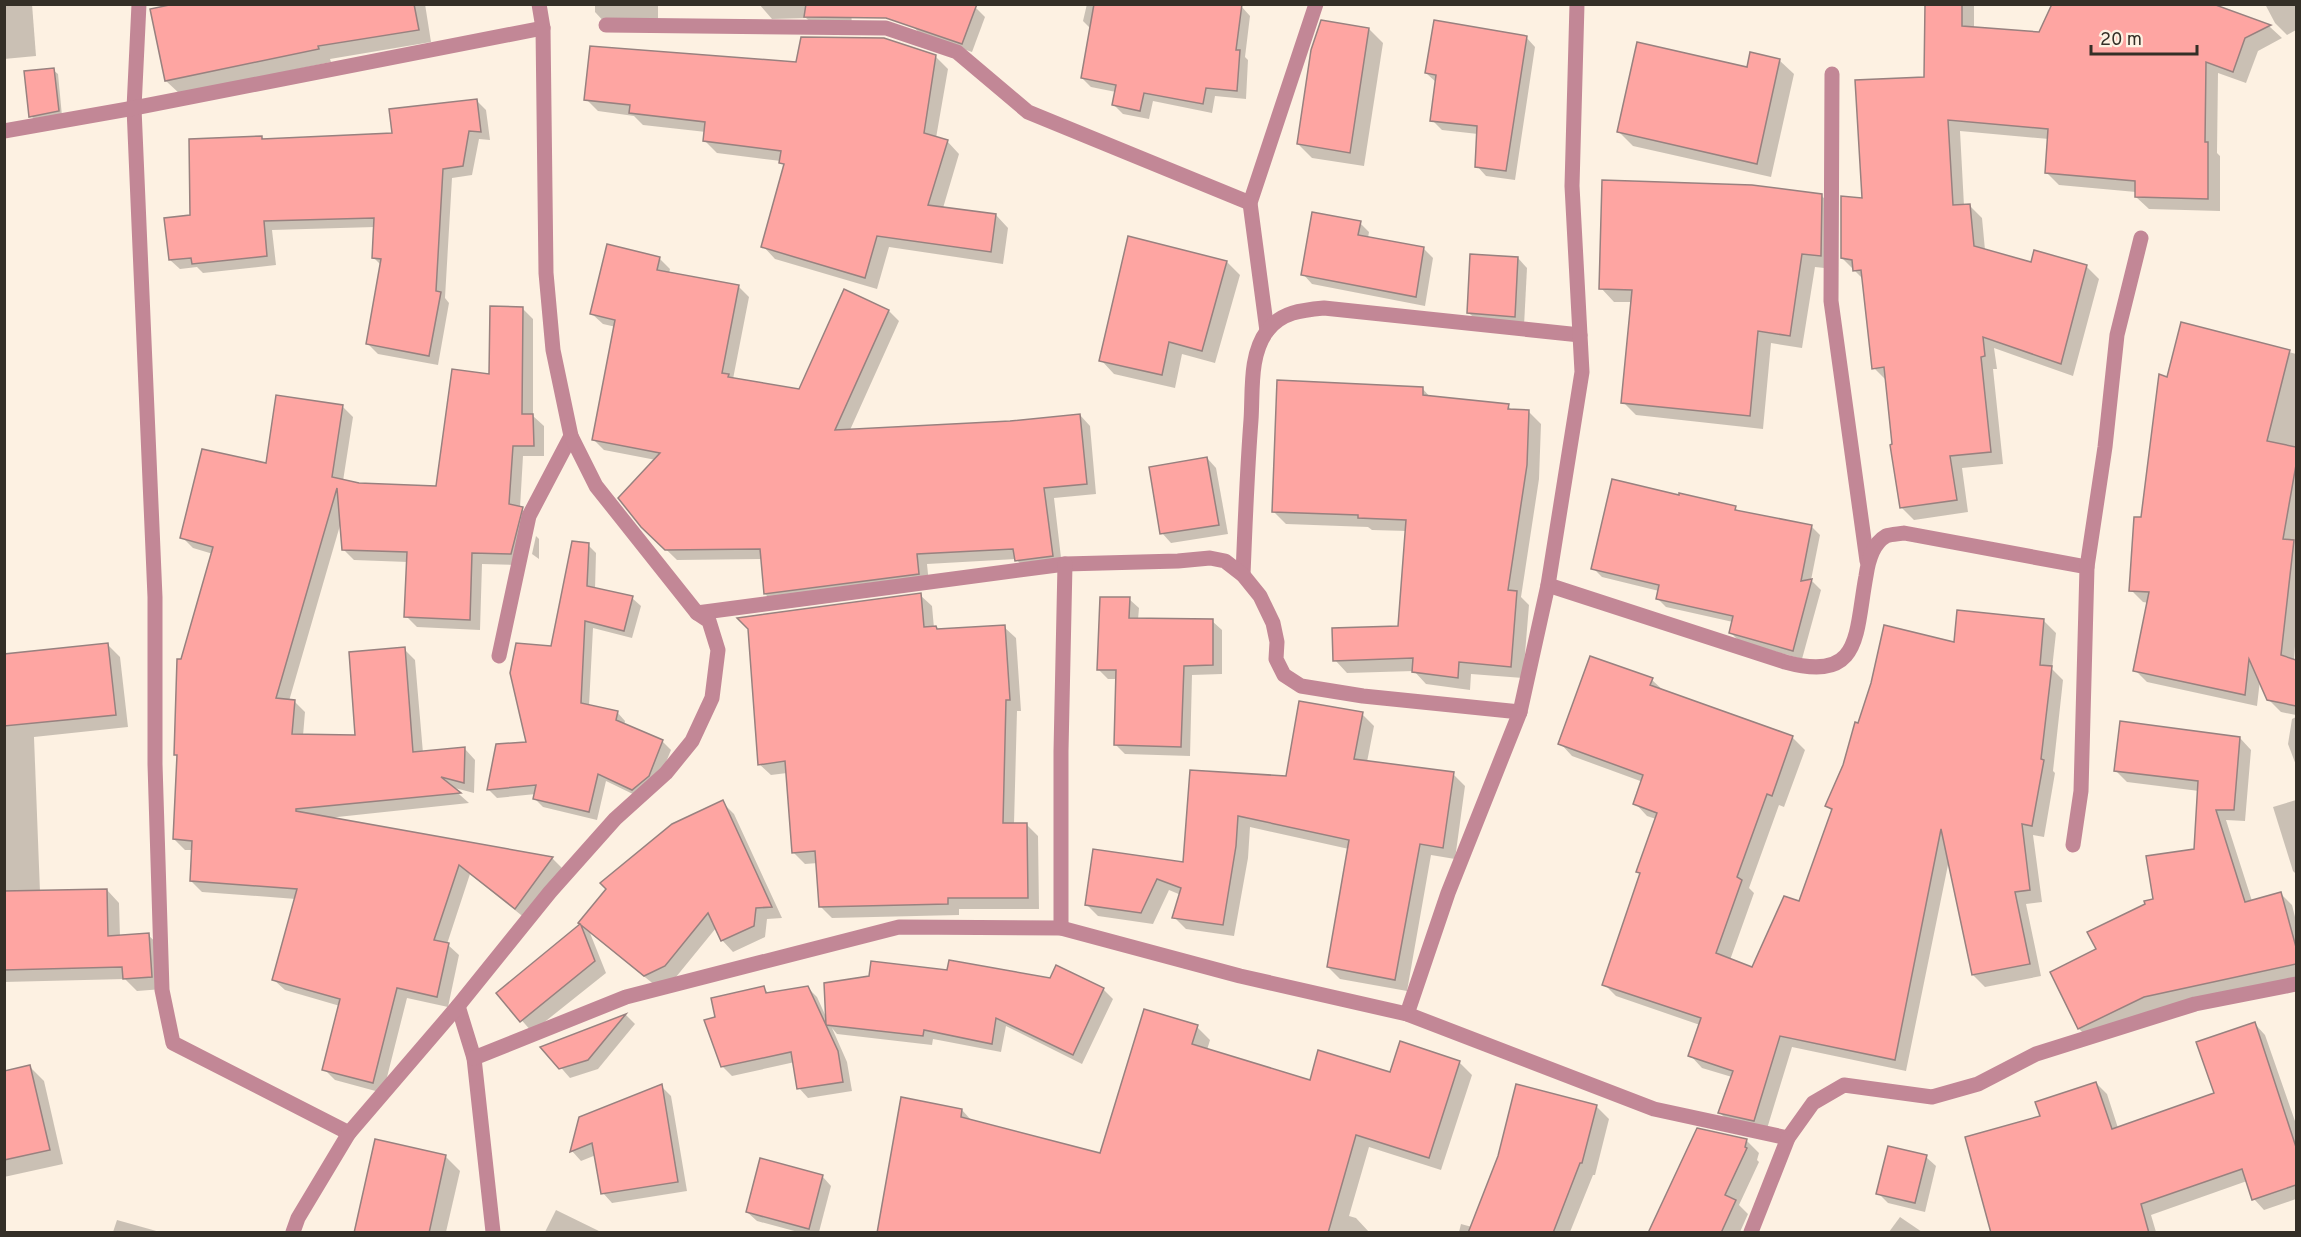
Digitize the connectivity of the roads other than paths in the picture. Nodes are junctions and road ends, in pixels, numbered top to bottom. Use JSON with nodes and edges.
{"nodes":[{"id":1,"x":139,"y":4,"type":"edge"},
{"id":2,"x":538,"y":4,"type":"edge"},
{"id":3,"x":1316,"y":4,"type":"edge"},
{"id":4,"x":1577,"y":4,"type":"edge"},
{"id":5,"x":606,"y":25,"type":"dead end"},
{"id":6,"x":543,"y":28,"type":"junction"},
{"id":7,"x":1832,"y":75,"type":"dead end"},
{"id":8,"x":134,"y":108,"type":"junction"},
{"id":9,"x":4,"y":131,"type":"edge"},
{"id":10,"x":1250,"y":203,"type":"junction"},
{"id":11,"x":2141,"y":238,"type":"dead end"},
{"id":12,"x":1267,"y":331,"type":"junction"},
{"id":13,"x":1580,"y":335,"type":"junction"},
{"id":14,"x":571,"y":436,"type":"junction"},
{"id":15,"x":1065,"y":564,"type":"junction"},
{"id":16,"x":1868,"y":564,"type":"junction"},
{"id":17,"x":2087,"y":567,"type":"junction"},
{"id":18,"x":1243,"y":576,"type":"junction"},
{"id":19,"x":1548,"y":585,"type":"junction"},
{"id":20,"x":697,"y":613,"type":"junction"},
{"id":21,"x":499,"y":656,"type":"dead end"},
{"id":22,"x":1520,"y":712,"type":"junction"},
{"id":23,"x":2073,"y":845,"type":"dead end"},
{"id":24,"x":1060,"y":928,"type":"junction"},
{"id":25,"x":2296,"y":984,"type":"edge"},
{"id":26,"x":458,"y":1006,"type":"junction"},
{"id":27,"x":1407,"y":1014,"type":"junction"},
{"id":28,"x":474,"y":1058,"type":"junction"},
{"id":29,"x":349,"y":1133,"type":"junction"},
{"id":30,"x":1788,"y":1138,"type":"junction"},
{"id":31,"x":293,"y":1233,"type":"edge"},
{"id":32,"x":493,"y":1233,"type":"edge"},
{"id":33,"x":1751,"y":1233,"type":"edge"}],
"edges":[{"from":1,"to":8,"type":"street"},
{"from":2,"to":6,"type":"street"},
{"from":3,"to":10,"type":"street"},
{"from":4,"to":13,"type":"street"},
{"from":5,"to":10,"type":"street"},
{"from":6,"to":8,"type":"street"},
{"from":6,"to":14,"type":"street"},
{"from":7,"to":16,"type":"street"},
{"from":8,"to":9,"type":"street"},
{"from":8,"to":29,"type":"street"},
{"from":10,"to":12,"type":"street"},
{"from":11,"to":17,"type":"street"},
{"from":12,"to":13,"type":"street"},
{"from":12,"to":18,"type":"street"},
{"from":13,"to":19,"type":"street"},
{"from":14,"to":20,"type":"street"},
{"from":14,"to":21,"type":"street"},
{"from":15,"to":18,"type":"street"},
{"from":15,"to":20,"type":"street"},
{"from":15,"to":24,"type":"street"},
{"from":16,"to":17,"type":"street"},
{"from":16,"to":19,"type":"street"},
{"from":17,"to":23,"type":"street"},
{"from":18,"to":22,"type":"street"},
{"from":19,"to":22,"type":"street"},
{"from":20,"to":26,"type":"street"},
{"from":22,"to":27,"type":"street"},
{"from":24,"to":27,"type":"street"},
{"from":24,"to":28,"type":"street"},
{"from":25,"to":30,"type":"street"},
{"from":26,"to":28,"type":"street"},
{"from":26,"to":29,"type":"street"},
{"from":27,"to":30,"type":"street"},
{"from":28,"to":32,"type":"street"},
{"from":29,"to":31,"type":"street"},
{"from":30,"to":33,"type":"street"}]}
